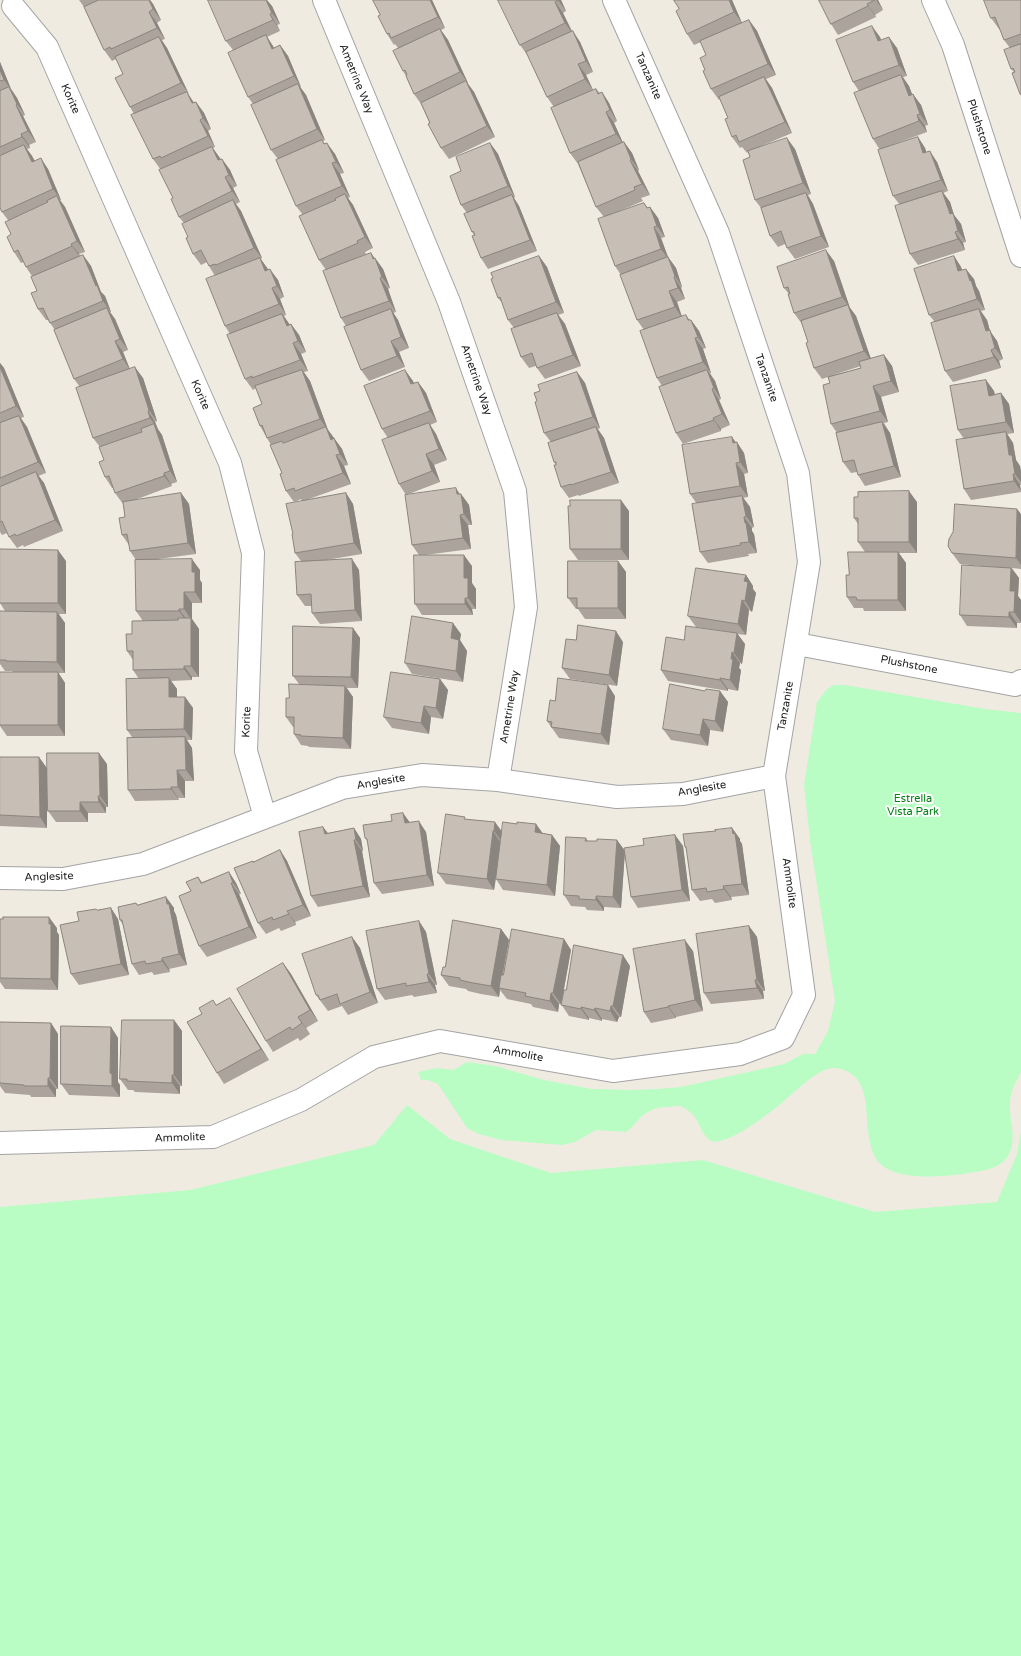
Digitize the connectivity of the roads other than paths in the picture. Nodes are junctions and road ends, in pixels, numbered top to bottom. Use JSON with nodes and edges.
{"nodes":[{"id":1,"x":324,"y":0,"type":"edge"},
{"id":2,"x":614,"y":0,"type":"edge"},
{"id":3,"x":933,"y":0,"type":"edge"},
{"id":4,"x":9,"y":4,"type":"edge"},
{"id":5,"x":1021,"y":256,"type":"edge"},
{"id":6,"x":797,"y":644,"type":"junction"},
{"id":7,"x":1021,"y":681,"type":"edge"},
{"id":8,"x":774,"y":776,"type":"junction"},
{"id":9,"x":498,"y":780,"type":"junction"},
{"id":10,"x":265,"y":817,"type":"junction"},
{"id":11,"x":0,"y":878,"type":"edge"},
{"id":12,"x":0,"y":1142,"type":"edge"}],
"edges":[{"from":1,"to":9,"type":"street","name":"Ametrine Way"},
{"from":2,"to":6,"type":"street","name":"Tanzanite"},
{"from":3,"to":5,"type":"street","name":"Plushstone"},
{"from":4,"to":10,"type":"street","name":"Korite"},
{"from":6,"to":7,"type":"street","name":"Plushstone"},
{"from":6,"to":8,"type":"street","name":"Tanzanite"},
{"from":8,"to":9,"type":"street","name":"Anglesite"},
{"from":8,"to":12,"type":"street","name":"Ammolite"},
{"from":9,"to":10,"type":"street","name":"Anglesite"},
{"from":10,"to":11,"type":"street","name":"Anglesite"}]}
